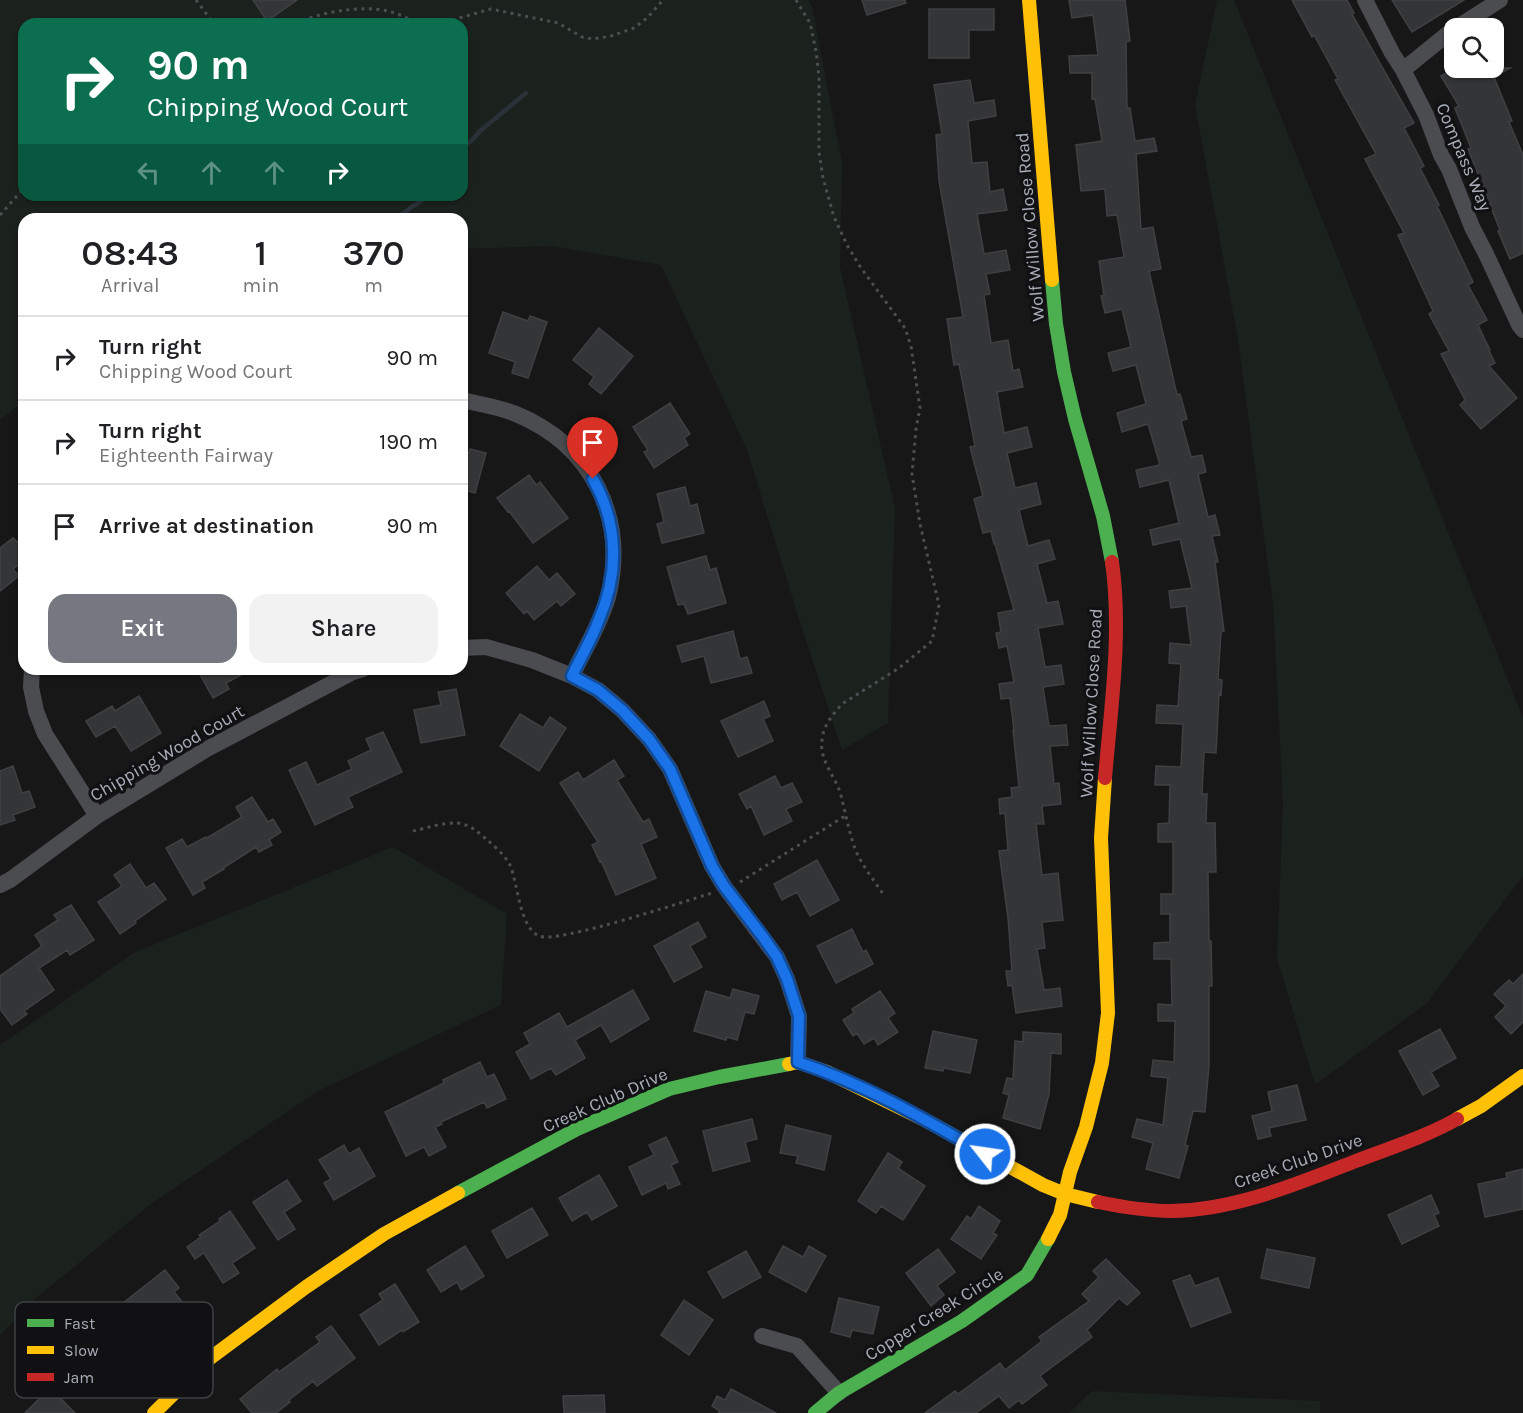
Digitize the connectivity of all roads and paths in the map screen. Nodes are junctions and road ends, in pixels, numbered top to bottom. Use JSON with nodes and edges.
{"nodes":[{"id":1,"x":196,"y":0,"type":"edge"},
{"id":2,"x":663,"y":0,"type":"edge"},
{"id":3,"x":796,"y":0,"type":"edge"},
{"id":4,"x":1029,"y":0,"type":"edge"},
{"id":5,"x":1365,"y":0,"type":"edge"},
{"id":6,"x":1500,"y":0,"type":"edge"},
{"id":7,"x":209,"y":18,"type":"edge"},
{"id":8,"x":307,"y":18,"type":"edge"},
{"id":9,"x":408,"y":18,"type":"edge"},
{"id":10,"x":461,"y":18,"type":"edge"},
{"id":11,"x":1403,"y":70,"type":"junction"},
{"id":12,"x":18,"y":195,"type":"edge"},
{"id":13,"x":0,"y":215,"type":"edge"},
{"id":14,"x":1523,"y":330,"type":"edge"},
{"id":15,"x":468,"y":402,"type":"edge"},
{"id":16,"x":468,"y":648,"type":"edge"},
{"id":17,"x":32,"y":675,"type":"edge"},
{"id":18,"x":348,"y":675,"type":"edge"},
{"id":19,"x":572,"y":676,"type":"junction"},
{"id":20,"x":97,"y":816,"type":"junction"},
{"id":21,"x":845,"y":816,"type":"junction"},
{"id":22,"x":413,"y":831,"type":"dead end"},
{"id":23,"x":0,"y":885,"type":"edge"},
{"id":24,"x":735,"y":885,"type":"dead end"},
{"id":25,"x":714,"y":893,"type":"dead end"},
{"id":26,"x":883,"y":894,"type":"dead end"},
{"id":27,"x":798,"y":1062,"type":"junction"},
{"id":28,"x":1523,"y":1076,"type":"edge"},
{"id":29,"x":1065,"y":1194,"type":"junction"},
{"id":30,"x":762,"y":1336,"type":"dead end"},
{"id":31,"x":213,"y":1356,"type":"edge"},
{"id":32,"x":839,"y":1393,"type":"junction"},
{"id":33,"x":169,"y":1398,"type":"edge"},
{"id":34,"x":154,"y":1413,"type":"edge"},
{"id":35,"x":815,"y":1413,"type":"edge"}],
"edges":[{"from":1,"to":7,"type":"path"},
{"from":2,"to":10,"type":"path"},
{"from":3,"to":21,"type":"path"},
{"from":4,"to":29,"type":"street","name":"Wolf Willow Close Road"},
{"from":5,"to":11,"type":"street","name":"Compass Way"},
{"from":6,"to":11,"type":"street"},
{"from":8,"to":9,"type":"path"},
{"from":11,"to":14,"type":"street","name":"Compass Way"},
{"from":12,"to":13,"type":"path"},
{"from":15,"to":19,"type":"street"},
{"from":16,"to":19,"type":"street"},
{"from":17,"to":20,"type":"street"},
{"from":18,"to":20,"type":"street","name":"Chipping Wood Court"},
{"from":19,"to":27,"type":"street"},
{"from":20,"to":23,"type":"street","name":"Chipping Wood Court"},
{"from":21,"to":24,"type":"path"},
{"from":21,"to":26,"type":"path"},
{"from":22,"to":25,"type":"path"},
{"from":27,"to":29,"type":"street","name":"Creek Club Drive"},
{"from":27,"to":31,"type":"street","name":"Creek Club Drive"},
{"from":28,"to":29,"type":"street","name":"Creek Club Drive"},
{"from":29,"to":32,"type":"street","name":"Copper Creek Circle"},
{"from":30,"to":32,"type":"street"},
{"from":32,"to":35,"type":"street","name":"Copper Creek Circle"},
{"from":33,"to":34,"type":"street","name":"Creek Club Drive"}]}
